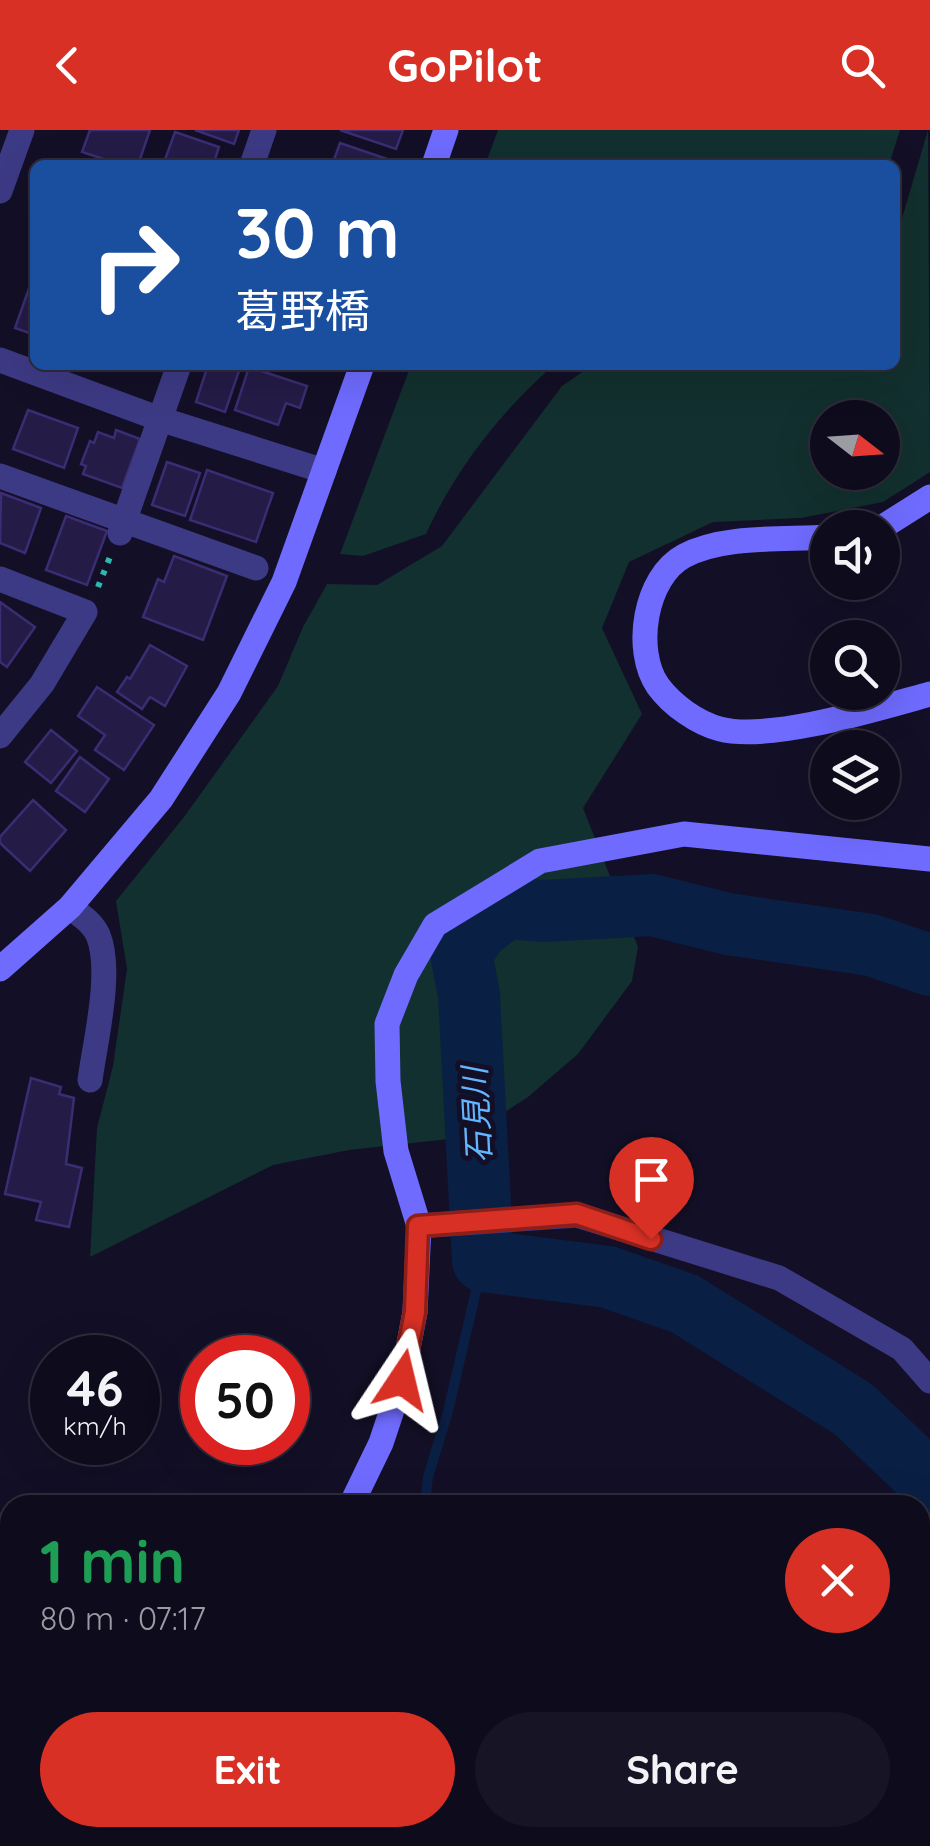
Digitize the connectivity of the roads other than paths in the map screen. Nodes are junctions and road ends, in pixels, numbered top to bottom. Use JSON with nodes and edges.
{"nodes":[{"id":1,"x":22,"y":130,"type":"edge"},
{"id":2,"x":264,"y":130,"type":"edge"},
{"id":3,"x":446,"y":130,"type":"edge"},
{"id":4,"x":254,"y":160,"type":"edge"},
{"id":5,"x":436,"y":160,"type":"edge"},
{"id":6,"x":0,"y":191,"type":"edge"},
{"id":7,"x":0,"y":360,"type":"edge"},
{"id":8,"x":178,"y":370,"type":"edge"},
{"id":9,"x":360,"y":370,"type":"edge"},
{"id":10,"x":160,"y":419,"type":"junction"},
{"id":11,"x":324,"y":471,"type":"junction"},
{"id":12,"x":0,"y":476,"type":"edge"},
{"id":13,"x":930,"y":497,"type":"edge"},
{"id":14,"x":900,"y":516,"type":"edge"},
{"id":15,"x":122,"y":527,"type":"junction"},
{"id":16,"x":810,"y":538,"type":"edge"},
{"id":17,"x":256,"y":568,"type":"dead end"},
{"id":18,"x":0,"y":579,"type":"edge"},
{"id":19,"x":930,"y":694,"type":"edge"},
{"id":20,"x":0,"y":736,"type":"edge"},
{"id":21,"x":930,"y":858,"type":"edge"},
{"id":22,"x":70,"y":907,"type":"junction"},
{"id":23,"x":0,"y":969,"type":"edge"},
{"id":24,"x":90,"y":1080,"type":"dead end"},
{"id":25,"x":418,"y":1226,"type":"junction"},
{"id":26,"x":930,"y":1382,"type":"edge"},
{"id":27,"x":356,"y":1495,"type":"edge"}],
"edges":[{"from":1,"to":6,"type":"street"},
{"from":2,"to":4,"type":"street"},
{"from":3,"to":5,"type":"street"},
{"from":7,"to":10,"type":"street"},
{"from":8,"to":10,"type":"street"},
{"from":9,"to":11,"type":"street"},
{"from":10,"to":11,"type":"street"},
{"from":10,"to":15,"type":"street"},
{"from":11,"to":22,"type":"street"},
{"from":12,"to":15,"type":"street"},
{"from":13,"to":14,"type":"street"},
{"from":15,"to":17,"type":"street"},
{"from":16,"to":19,"type":"street"},
{"from":18,"to":20,"type":"street"},
{"from":21,"to":25,"type":"street"},
{"from":22,"to":23,"type":"street"},
{"from":22,"to":24,"type":"street"},
{"from":25,"to":26,"type":"street"},
{"from":25,"to":27,"type":"street"}]}
